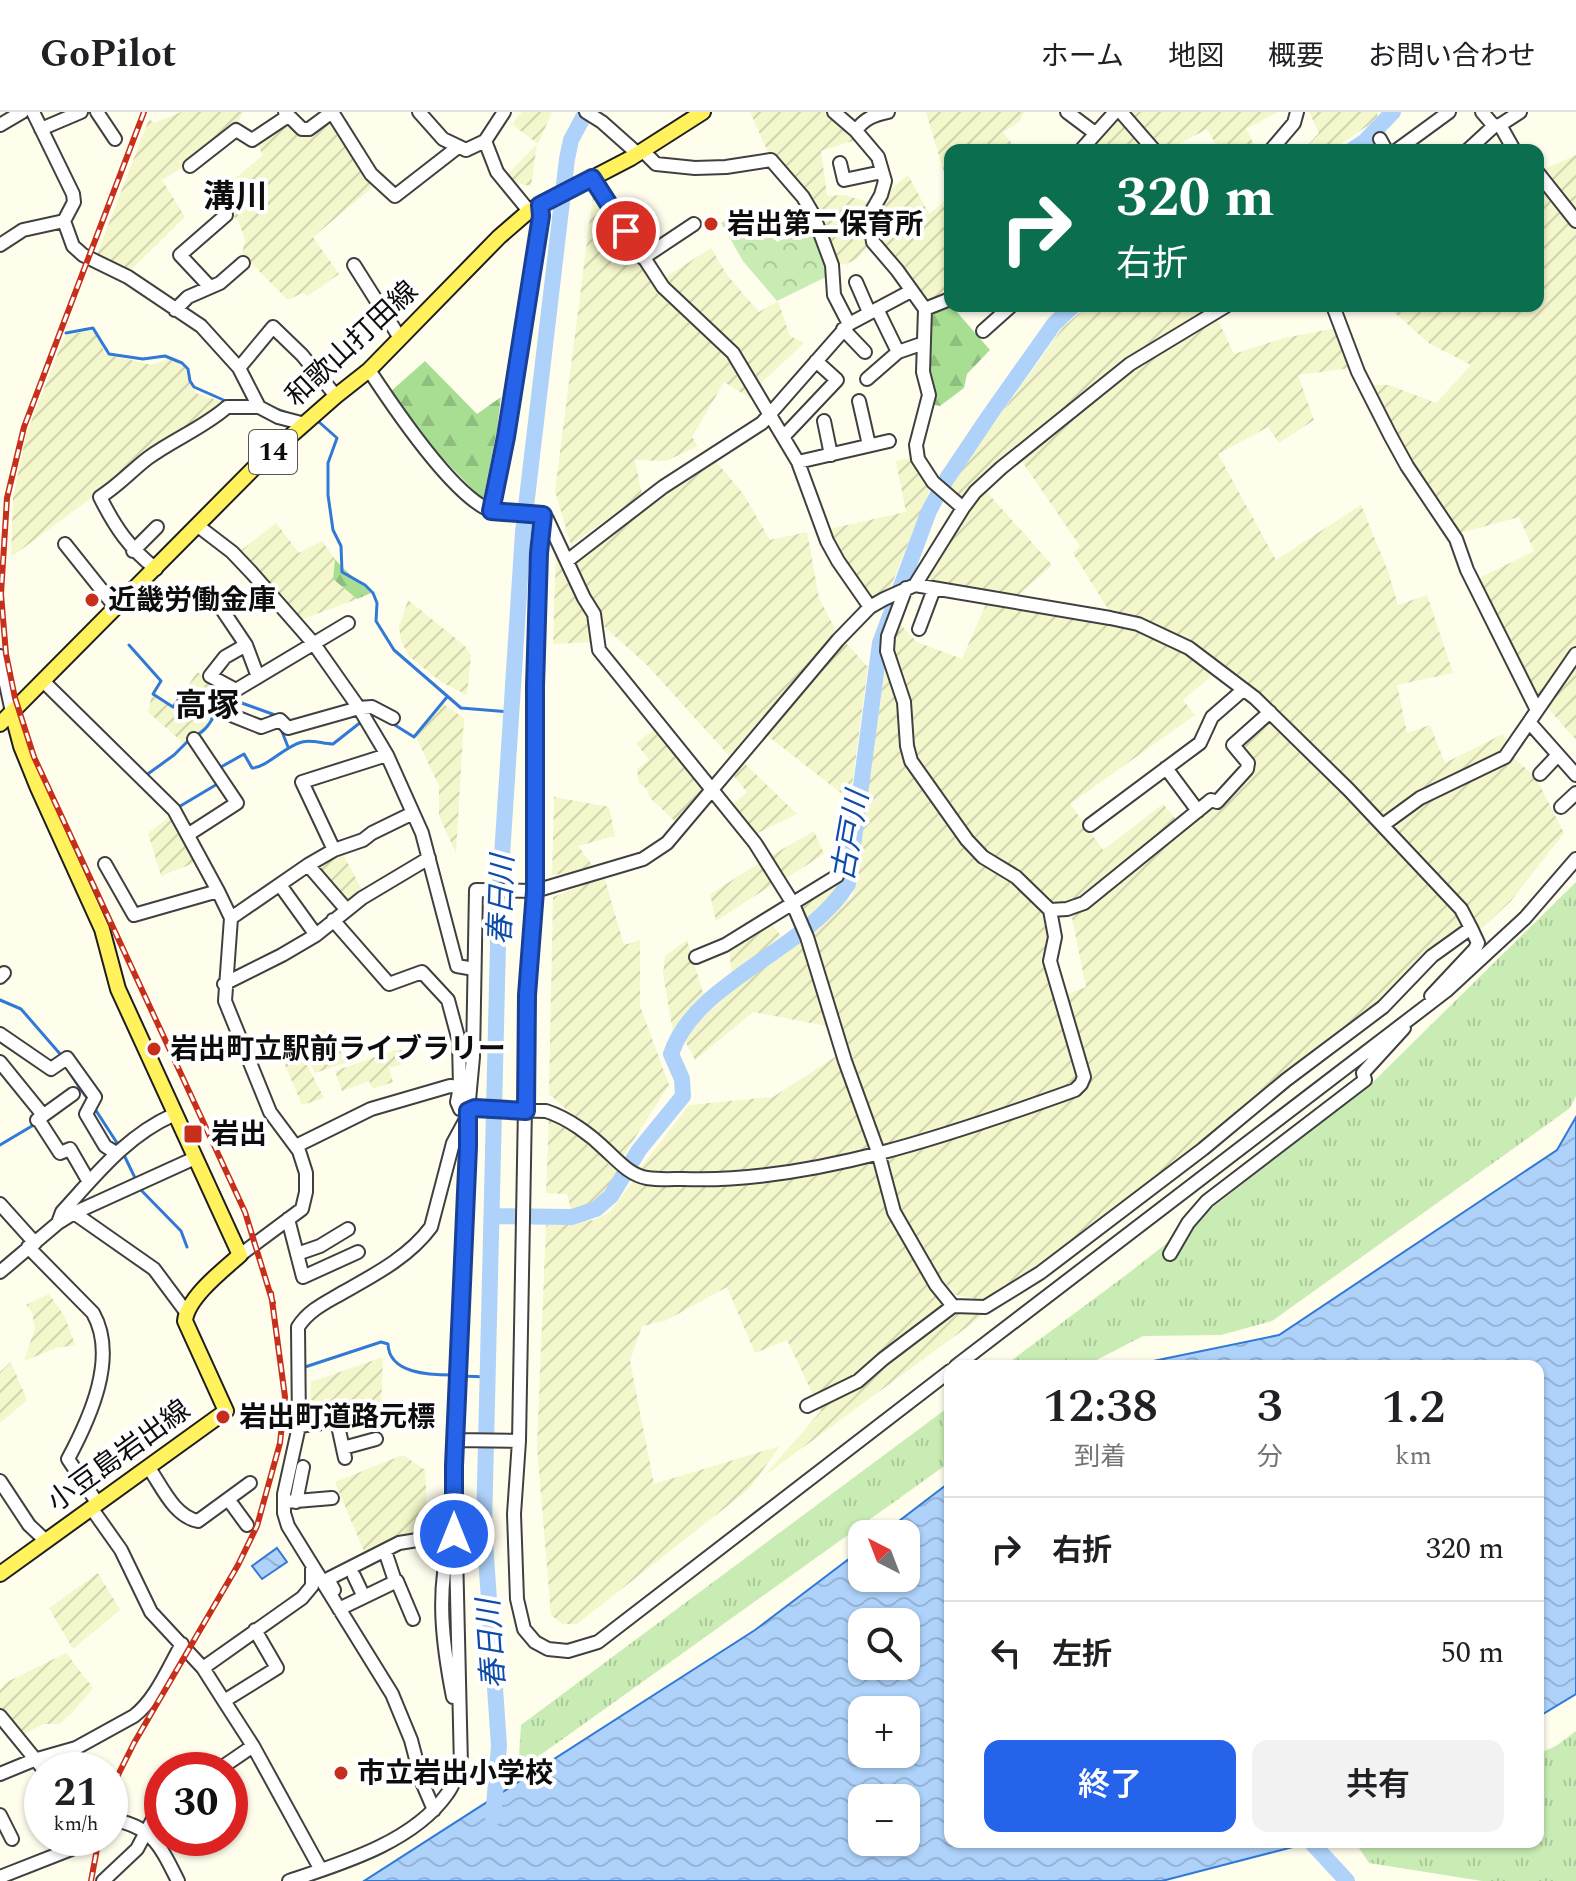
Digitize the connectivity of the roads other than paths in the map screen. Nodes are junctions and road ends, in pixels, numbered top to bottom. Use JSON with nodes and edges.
{"nodes":[{"id":1,"x":22,"y":112,"type":"edge"},
{"id":2,"x":33,"y":112,"type":"edge"},
{"id":3,"x":81,"y":112,"type":"edge"},
{"id":4,"x":97,"y":112,"type":"edge"},
{"id":5,"x":332,"y":112,"type":"edge"},
{"id":6,"x":419,"y":112,"type":"edge"},
{"id":7,"x":504,"y":112,"type":"edge"},
{"id":8,"x":586,"y":112,"type":"edge"},
{"id":9,"x":703,"y":112,"type":"edge"},
{"id":10,"x":834,"y":112,"type":"edge"},
{"id":11,"x":888,"y":112,"type":"edge"},
{"id":12,"x":1067,"y":112,"type":"edge"},
{"id":13,"x":1118,"y":112,"type":"edge"},
{"id":14,"x":1297,"y":112,"type":"edge"},
{"id":15,"x":1449,"y":112,"type":"edge"},
{"id":16,"x":1482,"y":112,"type":"edge"},
{"id":17,"x":1520,"y":112,"type":"edge"},
{"id":18,"x":287,"y":114,"type":"edge"},
{"id":19,"x":0,"y":125,"type":"edge"},
{"id":20,"x":1497,"y":126,"type":"junction"},
{"id":21,"x":41,"y":129,"type":"junction"},
{"id":22,"x":856,"y":131,"type":"junction"},
{"id":23,"x":1095,"y":133,"type":"junction"},
{"id":24,"x":115,"y":139,"type":"dead end"},
{"id":25,"x":485,"y":141,"type":"junction"},
{"id":26,"x":1086,"y":144,"type":"edge"},
{"id":27,"x":1148,"y":144,"type":"edge"},
{"id":28,"x":1276,"y":144,"type":"edge"},
{"id":29,"x":1405,"y":144,"type":"edge"},
{"id":30,"x":1475,"y":144,"type":"edge"},
{"id":31,"x":1510,"y":144,"type":"edge"},
{"id":32,"x":458,"y":147,"type":"junction"},
{"id":33,"x":640,"y":153,"type":"junction"},
{"id":34,"x":840,"y":163,"type":"dead end"},
{"id":35,"x":190,"y":166,"type":"dead end"},
{"id":36,"x":882,"y":172,"type":"junction"},
{"id":37,"x":587,"y":181,"type":"junction"},
{"id":38,"x":1544,"y":181,"type":"edge"},
{"id":39,"x":538,"y":206,"type":"junction"},
{"id":40,"x":226,"y":215,"type":"dead end"},
{"id":41,"x":64,"y":221,"type":"junction"},
{"id":42,"x":1576,"y":221,"type":"edge"},
{"id":43,"x":694,"y":224,"type":"dead end"},
{"id":44,"x":0,"y":245,"type":"edge"},
{"id":45,"x":643,"y":258,"type":"junction"},
{"id":46,"x":243,"y":263,"type":"dead end"},
{"id":47,"x":354,"y":265,"type":"dead end"},
{"id":48,"x":856,"y":282,"type":"dead end"},
{"id":49,"x":210,"y":287,"type":"junction"},
{"id":50,"x":911,"y":291,"type":"junction"},
{"id":51,"x":944,"y":301,"type":"edge"},
{"id":52,"x":925,"y":309,"type":"junction"},
{"id":53,"x":175,"y":310,"type":"junction"},
{"id":54,"x":873,"y":310,"type":"junction"},
{"id":55,"x":1000,"y":312,"type":"edge"},
{"id":56,"x":1216,"y":312,"type":"edge"},
{"id":57,"x":1335,"y":312,"type":"edge"},
{"id":58,"x":846,"y":326,"type":"junction"},
{"id":59,"x":983,"y":331,"type":"dead end"},
{"id":60,"x":400,"y":338,"type":"junction"},
{"id":61,"x":924,"y":343,"type":"junction"},
{"id":62,"x":865,"y":352,"type":"dead end"},
{"id":63,"x":898,"y":352,"type":"junction"},
{"id":64,"x":816,"y":361,"type":"junction"},
{"id":65,"x":239,"y":368,"type":"junction"},
{"id":66,"x":369,"y":370,"type":"junction"},
{"id":67,"x":867,"y":379,"type":"dead end"},
{"id":68,"x":336,"y":396,"type":"junction"},
{"id":69,"x":859,"y":401,"type":"dead end"},
{"id":70,"x":256,"y":403,"type":"junction"},
{"id":71,"x":771,"y":415,"type":"junction"},
{"id":72,"x":824,"y":421,"type":"dead end"},
{"id":73,"x":305,"y":424,"type":"junction"},
{"id":74,"x":784,"y":436,"type":"junction"},
{"id":75,"x":889,"y":441,"type":"dead end"},
{"id":76,"x":869,"y":445,"type":"junction"},
{"id":77,"x":831,"y":455,"type":"junction"},
{"id":78,"x":798,"y":462,"type":"junction"},
{"id":79,"x":963,"y":508,"type":"junction"},
{"id":80,"x":495,"y":512,"type":"junction"},
{"id":81,"x":539,"y":515,"type":"junction"},
{"id":82,"x":198,"y":526,"type":"junction"},
{"id":83,"x":157,"y":527,"type":"dead end"},
{"id":84,"x":65,"y":544,"type":"dead end"},
{"id":85,"x":133,"y":551,"type":"junction"},
{"id":86,"x":567,"y":561,"type":"junction"},
{"id":87,"x":156,"y":569,"type":"junction"},
{"id":88,"x":910,"y":587,"type":"junction"},
{"id":89,"x":934,"y":589,"type":"junction"},
{"id":90,"x":215,"y":599,"type":"dead end"},
{"id":91,"x":870,"y":607,"type":"junction"},
{"id":92,"x":116,"y":608,"type":"junction"},
{"id":93,"x":348,"y":623,"type":"dead end"},
{"id":94,"x":919,"y":629,"type":"dead end"},
{"id":95,"x":314,"y":644,"type":"junction"},
{"id":96,"x":246,"y":645,"type":"junction"},
{"id":97,"x":1576,"y":654,"type":"edge"},
{"id":98,"x":0,"y":656,"type":"edge"},
{"id":99,"x":258,"y":677,"type":"junction"},
{"id":100,"x":43,"y":681,"type":"junction"},
{"id":101,"x":1243,"y":690,"type":"junction"},
{"id":102,"x":359,"y":708,"type":"junction"},
{"id":103,"x":1537,"y":710,"type":"junction"},
{"id":104,"x":12,"y":712,"type":"junction"},
{"id":105,"x":1270,"y":712,"type":"junction"},
{"id":106,"x":231,"y":715,"type":"dead end"},
{"id":107,"x":393,"y":718,"type":"dead end"},
{"id":108,"x":1529,"y":722,"type":"junction"},
{"id":109,"x":0,"y":724,"type":"edge"},
{"id":110,"x":194,"y":739,"type":"dead end"},
{"id":111,"x":387,"y":755,"type":"junction"},
{"id":112,"x":1558,"y":755,"type":"junction"},
{"id":113,"x":1166,"y":768,"type":"junction"},
{"id":114,"x":1540,"y":774,"type":"dead end"},
{"id":115,"x":1576,"y":775,"type":"edge"},
{"id":116,"x":712,"y":790,"type":"junction"},
{"id":117,"x":1576,"y":793,"type":"edge"},
{"id":118,"x":1561,"y":807,"type":"dead end"},
{"id":119,"x":1198,"y":811,"type":"junction"},
{"id":120,"x":413,"y":813,"type":"junction"},
{"id":121,"x":1090,"y":825,"type":"dead end"},
{"id":122,"x":1383,"y":825,"type":"junction"},
{"id":123,"x":189,"y":834,"type":"junction"},
{"id":124,"x":334,"y":850,"type":"junction"},
{"id":125,"x":429,"y":858,"type":"junction"},
{"id":126,"x":1576,"y":859,"type":"edge"},
{"id":127,"x":105,"y":864,"type":"dead end"},
{"id":128,"x":308,"y":865,"type":"junction"},
{"id":129,"x":837,"y":876,"type":"dead end"},
{"id":130,"x":280,"y":885,"type":"junction"},
{"id":131,"x":218,"y":891,"type":"junction"},
{"id":132,"x":530,"y":891,"type":"junction"},
{"id":133,"x":792,"y":902,"type":"junction"},
{"id":134,"x":346,"y":909,"type":"junction"},
{"id":135,"x":1050,"y":910,"type":"junction"},
{"id":136,"x":231,"y":918,"type":"junction"},
{"id":137,"x":333,"y":920,"type":"junction"},
{"id":138,"x":1471,"y":928,"type":"junction"},
{"id":139,"x":316,"y":935,"type":"junction"},
{"id":140,"x":696,"y":957,"type":"dead end"},
{"id":141,"x":474,"y":969,"type":"junction"},
{"id":142,"x":224,"y":984,"type":"junction"},
{"id":143,"x":1418,"y":1012,"type":"junction"},
{"id":144,"x":1,"y":1038,"type":"edge"},
{"id":145,"x":0,"y":1062,"type":"edge"},
{"id":146,"x":460,"y":1087,"type":"junction"},
{"id":147,"x":73,"y":1094,"type":"dead end"},
{"id":148,"x":522,"y":1110,"type":"junction"},
{"id":149,"x":470,"y":1113,"type":"junction"},
{"id":150,"x":173,"y":1115,"type":"junction"},
{"id":151,"x":38,"y":1119,"type":"junction"},
{"id":152,"x":296,"y":1146,"type":"junction"},
{"id":153,"x":878,"y":1152,"type":"junction"},
{"id":154,"x":116,"y":1153,"type":"junction"},
{"id":155,"x":195,"y":1158,"type":"junction"},
{"id":156,"x":89,"y":1182,"type":"junction"},
{"id":157,"x":0,"y":1204,"type":"edge"},
{"id":158,"x":74,"y":1213,"type":"junction"},
{"id":159,"x":288,"y":1219,"type":"junction"},
{"id":160,"x":58,"y":1223,"type":"junction"},
{"id":161,"x":348,"y":1229,"type":"dead end"},
{"id":162,"x":31,"y":1245,"type":"junction"},
{"id":163,"x":358,"y":1252,"type":"dead end"},
{"id":164,"x":297,"y":1254,"type":"junction"},
{"id":165,"x":1170,"y":1254,"type":"dead end"},
{"id":166,"x":240,"y":1255,"type":"junction"},
{"id":167,"x":0,"y":1272,"type":"edge"},
{"id":168,"x":953,"y":1306,"type":"junction"},
{"id":169,"x":186,"y":1312,"type":"junction"},
{"id":170,"x":964,"y":1360,"type":"edge"},
{"id":171,"x":944,"y":1376,"type":"edge"},
{"id":172,"x":807,"y":1406,"type":"dead end"},
{"id":173,"x":299,"y":1426,"type":"junction"},
{"id":174,"x":376,"y":1439,"type":"dead end"},
{"id":175,"x":455,"y":1440,"type":"junction"},
{"id":176,"x":519,"y":1441,"type":"junction"},
{"id":177,"x":303,"y":1467,"type":"dead end"},
{"id":178,"x":149,"y":1468,"type":"junction"},
{"id":179,"x":0,"y":1481,"type":"edge"},
{"id":180,"x":250,"y":1483,"type":"dead end"},
{"id":181,"x":332,"y":1498,"type":"dead end"},
{"id":182,"x":228,"y":1499,"type":"junction"},
{"id":183,"x":290,"y":1502,"type":"junction"},
{"id":184,"x":95,"y":1507,"type":"junction"},
{"id":185,"x":247,"y":1525,"type":"dead end"},
{"id":186,"x":453,"y":1534,"type":"junction"},
{"id":187,"x":46,"y":1541,"type":"junction"},
{"id":188,"x":386,"y":1554,"type":"dead end"},
{"id":189,"x":312,"y":1569,"type":"junction"},
{"id":190,"x":0,"y":1574,"type":"edge"},
{"id":191,"x":354,"y":1576,"type":"dead end"},
{"id":192,"x":395,"y":1581,"type":"junction"},
{"id":193,"x":364,"y":1597,"type":"junction"},
{"id":194,"x":302,"y":1598,"type":"junction"},
{"id":195,"x":342,"y":1610,"type":"junction"},
{"id":196,"x":413,"y":1619,"type":"dead end"},
{"id":197,"x":255,"y":1630,"type":"junction"},
{"id":198,"x":182,"y":1644,"type":"junction"},
{"id":199,"x":203,"y":1668,"type":"junction"},
{"id":200,"x":224,"y":1701,"type":"junction"},
{"id":201,"x":0,"y":1716,"type":"edge"},
{"id":202,"x":253,"y":1746,"type":"junction"},
{"id":203,"x":28,"y":1752,"type":"edge"},
{"id":204,"x":62,"y":1752,"type":"edge"},
{"id":205,"x":244,"y":1752,"type":"edge"},
{"id":206,"x":24,"y":1764,"type":"edge"},
{"id":207,"x":0,"y":1774,"type":"edge"},
{"id":208,"x":434,"y":1810,"type":"junction"},
{"id":209,"x":0,"y":1815,"type":"edge"},
{"id":210,"x":144,"y":1838,"type":"edge"},
{"id":211,"x":12,"y":1839,"type":"dead end"},
{"id":212,"x":54,"y":1856,"type":"edge"},
{"id":213,"x":165,"y":1856,"type":"edge"},
{"id":214,"x":321,"y":1870,"type":"junction"},
{"id":215,"x":0,"y":1877,"type":"edge"},
{"id":216,"x":103,"y":1881,"type":"edge"},
{"id":217,"x":178,"y":1881,"type":"edge"},
{"id":218,"x":289,"y":1881,"type":"edge"}],
"edges":[{"from":1,"to":19,"type":"street"},
{"from":2,"to":21,"type":"street"},
{"from":3,"to":21,"type":"street"},
{"from":4,"to":24,"type":"street"},
{"from":5,"to":18,"type":"street"},
{"from":5,"to":32,"type":"street"},
{"from":6,"to":32,"type":"street"},
{"from":7,"to":25,"type":"street"},
{"from":8,"to":33,"type":"street"},
{"from":9,"to":33,"type":"main road","name":"和歌山打田線","number":"14"},
{"from":10,"to":22,"type":"street"},
{"from":11,"to":22,"type":"street"},
{"from":12,"to":23,"type":"street"},
{"from":13,"to":23,"type":"street"},
{"from":13,"to":27,"type":"street"},
{"from":14,"to":28,"type":"street"},
{"from":15,"to":29,"type":"street"},
{"from":16,"to":20,"type":"street"},
{"from":17,"to":20,"type":"street"},
{"from":18,"to":35,"type":"street"},
{"from":20,"to":30,"type":"street"},
{"from":20,"to":31,"type":"street"},
{"from":21,"to":41,"type":"street"},
{"from":22,"to":36,"type":"street"},
{"from":23,"to":26,"type":"street"},
{"from":25,"to":32,"type":"street"},
{"from":25,"to":39,"type":"street"},
{"from":33,"to":37,"type":"main road","name":"和歌山打田線","number":"14"},
{"from":33,"to":58,"type":"street"},
{"from":34,"to":36,"type":"street"},
{"from":36,"to":50,"type":"street"},
{"from":37,"to":39,"type":"main road","name":"和歌山打田線","number":"14"},
{"from":37,"to":45,"type":"street"},
{"from":38,"to":42,"type":"street"},
{"from":39,"to":60,"type":"main road","name":"和歌山打田線","number":"14"},
{"from":39,"to":80,"type":"street"},
{"from":40,"to":49,"type":"street"},
{"from":41,"to":44,"type":"street"},
{"from":41,"to":53,"type":"street"},
{"from":43,"to":45,"type":"street"},
{"from":45,"to":71,"type":"street"},
{"from":46,"to":49,"type":"street"},
{"from":47,"to":60,"type":"street"},
{"from":48,"to":54,"type":"street"},
{"from":49,"to":53,"type":"street"},
{"from":50,"to":52,"type":"street"},
{"from":50,"to":54,"type":"street"},
{"from":51,"to":52,"type":"street"},
{"from":52,"to":61,"type":"street"},
{"from":53,"to":65,"type":"street"},
{"from":54,"to":58,"type":"street"},
{"from":54,"to":63,"type":"street"},
{"from":55,"to":59,"type":"street"},
{"from":56,"to":79,"type":"street"},
{"from":57,"to":103,"type":"street"},
{"from":58,"to":62,"type":"street"},
{"from":58,"to":64,"type":"street"},
{"from":60,"to":66,"type":"main road","name":"和歌山打田線","number":"14"},
{"from":61,"to":63,"type":"street"},
{"from":61,"to":79,"type":"street"},
{"from":63,"to":67,"type":"street"},
{"from":64,"to":71,"type":"street"},
{"from":64,"to":74,"type":"street"},
{"from":65,"to":68,"type":"street"},
{"from":65,"to":70,"type":"street"},
{"from":66,"to":68,"type":"main road","name":"和歌山打田線","number":"14"},
{"from":66,"to":80,"type":"street"},
{"from":68,"to":73,"type":"main road","name":"和歌山打田線","number":"14"},
{"from":69,"to":76,"type":"street"},
{"from":70,"to":73,"type":"street"},
{"from":70,"to":85,"type":"street"},
{"from":71,"to":74,"type":"street"},
{"from":71,"to":86,"type":"street"},
{"from":72,"to":77,"type":"street"},
{"from":73,"to":82,"type":"main road","name":"和歌山打田線","number":"14"},
{"from":74,"to":78,"type":"street"},
{"from":75,"to":76,"type":"street"},
{"from":76,"to":77,"type":"street"},
{"from":77,"to":78,"type":"street"},
{"from":78,"to":91,"type":"street"},
{"from":79,"to":88,"type":"street"},
{"from":80,"to":81,"type":"street"},
{"from":81,"to":86,"type":"street"},
{"from":81,"to":132,"type":"street"},
{"from":82,"to":87,"type":"main road","name":"和歌山打田線","number":"14"},
{"from":82,"to":95,"type":"street"},
{"from":83,"to":85,"type":"street"},
{"from":84,"to":92,"type":"street"},
{"from":85,"to":87,"type":"street"},
{"from":86,"to":116,"type":"street"},
{"from":87,"to":92,"type":"main road","name":"和歌山打田線","number":"14"},
{"from":88,"to":89,"type":"street"},
{"from":88,"to":91,"type":"street"},
{"from":88,"to":135,"type":"street"},
{"from":89,"to":94,"type":"street"},
{"from":89,"to":101,"type":"street"},
{"from":90,"to":96,"type":"street"},
{"from":91,"to":116,"type":"street"},
{"from":92,"to":100,"type":"main road","name":"和歌山打田線","number":"14"},
{"from":93,"to":95,"type":"street"},
{"from":95,"to":99,"type":"street"},
{"from":95,"to":102,"type":"street"},
{"from":96,"to":99,"type":"street"},
{"from":96,"to":99,"type":"street"},
{"from":97,"to":103,"type":"street"},
{"from":98,"to":104,"type":"street"},
{"from":100,"to":104,"type":"main road","name":"和歌山打田線","number":"14"},
{"from":100,"to":123,"type":"street"},
{"from":101,"to":105,"type":"street"},
{"from":101,"to":113,"type":"street"},
{"from":102,"to":106,"type":"street"},
{"from":102,"to":107,"type":"street"},
{"from":102,"to":111,"type":"street"},
{"from":103,"to":108,"type":"street"},
{"from":104,"to":109,"type":"main road","name":"和歌山打田線","number":"14"},
{"from":104,"to":150,"type":"main road"},
{"from":105,"to":119,"type":"street"},
{"from":105,"to":122,"type":"street"},
{"from":108,"to":112,"type":"street"},
{"from":108,"to":122,"type":"street"},
{"from":110,"to":123,"type":"street"},
{"from":111,"to":120,"type":"street"},
{"from":111,"to":124,"type":"street"},
{"from":112,"to":114,"type":"street"},
{"from":112,"to":115,"type":"street"},
{"from":113,"to":119,"type":"street"},
{"from":113,"to":121,"type":"street"},
{"from":116,"to":132,"type":"street"},
{"from":116,"to":133,"type":"street"},
{"from":117,"to":118,"type":"street"},
{"from":119,"to":135,"type":"street"},
{"from":120,"to":124,"type":"street"},
{"from":120,"to":125,"type":"street"},
{"from":122,"to":138,"type":"street"},
{"from":123,"to":131,"type":"street"},
{"from":124,"to":128,"type":"street"},
{"from":125,"to":134,"type":"street"},
{"from":125,"to":141,"type":"street"},
{"from":126,"to":143,"type":"street"},
{"from":127,"to":131,"type":"street"},
{"from":128,"to":130,"type":"street"},
{"from":128,"to":134,"type":"street"},
{"from":129,"to":133,"type":"street"},
{"from":130,"to":136,"type":"street"},
{"from":130,"to":139,"type":"street"},
{"from":131,"to":136,"type":"street"},
{"from":132,"to":141,"type":"street"},
{"from":132,"to":148,"type":"street"},
{"from":133,"to":140,"type":"street"},
{"from":133,"to":153,"type":"street"},
{"from":134,"to":137,"type":"street"},
{"from":135,"to":153,"type":"street"},
{"from":136,"to":142,"type":"street"},
{"from":137,"to":139,"type":"street"},
{"from":137,"to":146,"type":"street"},
{"from":138,"to":143,"type":"street"},
{"from":138,"to":168,"type":"street"},
{"from":139,"to":142,"type":"street"},
{"from":141,"to":149,"type":"street"},
{"from":142,"to":152,"type":"street"},
{"from":143,"to":165,"type":"street"},
{"from":143,"to":170,"type":"street"},
{"from":144,"to":154,"type":"street"},
{"from":145,"to":151,"type":"street"},
{"from":146,"to":149,"type":"street"},
{"from":146,"to":152,"type":"street"},
{"from":147,"to":151,"type":"street"},
{"from":148,"to":149,"type":"street"},
{"from":148,"to":153,"type":"street"},
{"from":148,"to":176,"type":"street"},
{"from":149,"to":173,"type":"street"},
{"from":149,"to":175,"type":"street"},
{"from":150,"to":154,"type":"street"},
{"from":150,"to":155,"type":"main road"},
{"from":151,"to":156,"type":"street"},
{"from":152,"to":159,"type":"street"},
{"from":153,"to":168,"type":"street"},
{"from":154,"to":156,"type":"street"},
{"from":155,"to":158,"type":"street"},
{"from":155,"to":166,"type":"main road"},
{"from":156,"to":160,"type":"street"},
{"from":157,"to":162,"type":"street"},
{"from":158,"to":160,"type":"street"},
{"from":158,"to":169,"type":"street"},
{"from":159,"to":164,"type":"street"},
{"from":159,"to":166,"type":"street"},
{"from":160,"to":162,"type":"street"},
{"from":161,"to":164,"type":"street"},
{"from":162,"to":167,"type":"street"},
{"from":162,"to":184,"type":"street"},
{"from":163,"to":164,"type":"street"},
{"from":166,"to":169,"type":"main road"},
{"from":168,"to":172,"type":"street"},
{"from":169,"to":178,"type":"main road","name":"小豆島岩出線"},
{"from":171,"to":176,"type":"street"},
{"from":173,"to":174,"type":"street"},
{"from":173,"to":183,"type":"street"},
{"from":175,"to":176,"type":"street"},
{"from":175,"to":186,"type":"street"},
{"from":177,"to":183,"type":"street"},
{"from":178,"to":182,"type":"street"},
{"from":178,"to":184,"type":"main road","name":"小豆島岩出線"},
{"from":179,"to":187,"type":"street"},
{"from":180,"to":182,"type":"street"},
{"from":181,"to":183,"type":"street"},
{"from":182,"to":185,"type":"street"},
{"from":183,"to":189,"type":"street"},
{"from":184,"to":187,"type":"main road","name":"小豆島岩出線"},
{"from":184,"to":198,"type":"street"},
{"from":186,"to":195,"type":"street"},
{"from":186,"to":208,"type":"street"},
{"from":187,"to":190,"type":"main road","name":"小豆島岩出線"},
{"from":188,"to":192,"type":"street"},
{"from":189,"to":194,"type":"street"},
{"from":189,"to":195,"type":"street"},
{"from":191,"to":193,"type":"street"},
{"from":192,"to":193,"type":"street"},
{"from":192,"to":196,"type":"street"},
{"from":193,"to":195,"type":"street"},
{"from":194,"to":195,"type":"street"},
{"from":194,"to":197,"type":"street"},
{"from":195,"to":208,"type":"street"},
{"from":197,"to":199,"type":"street"},
{"from":197,"to":200,"type":"street"},
{"from":198,"to":199,"type":"street"},
{"from":198,"to":204,"type":"street"},
{"from":199,"to":200,"type":"street"},
{"from":200,"to":202,"type":"street"},
{"from":201,"to":203,"type":"street"},
{"from":202,"to":205,"type":"street"},
{"from":202,"to":214,"type":"street"},
{"from":206,"to":207,"type":"street"},
{"from":208,"to":214,"type":"street"},
{"from":209,"to":211,"type":"street"},
{"from":210,"to":216,"type":"street"},
{"from":212,"to":215,"type":"street"},
{"from":213,"to":217,"type":"street"},
{"from":214,"to":218,"type":"street"}]}
